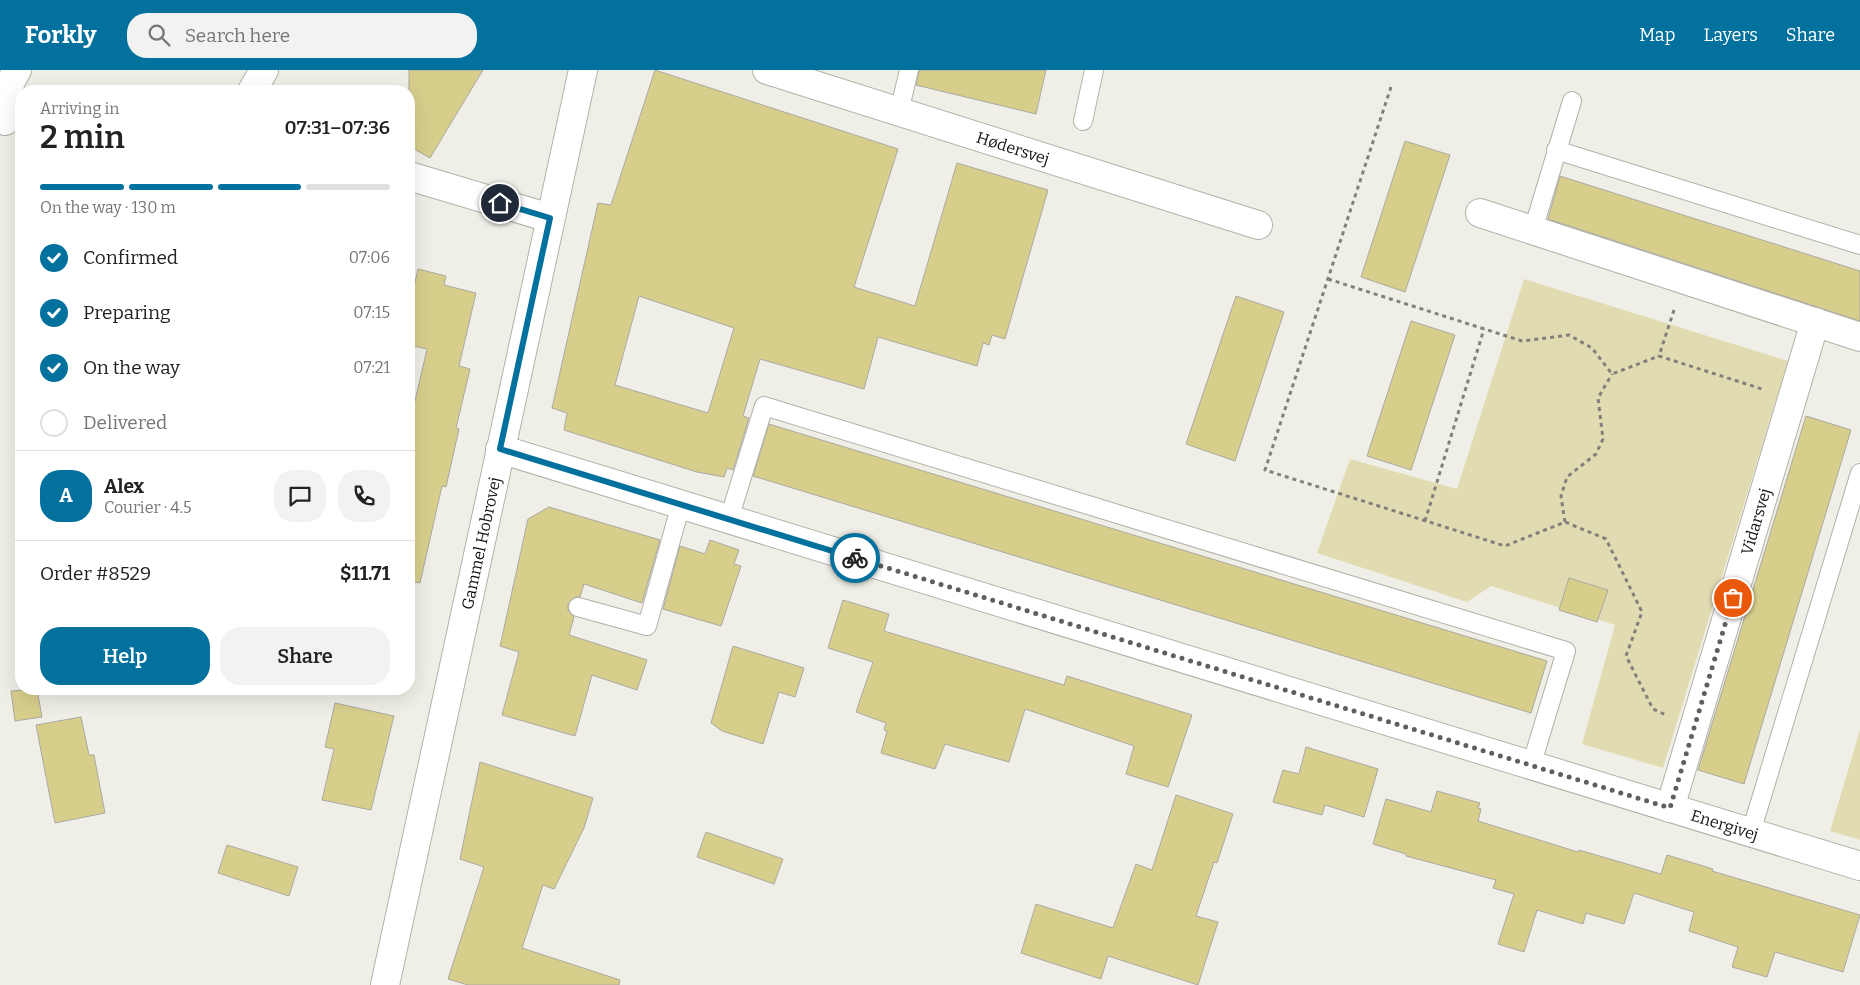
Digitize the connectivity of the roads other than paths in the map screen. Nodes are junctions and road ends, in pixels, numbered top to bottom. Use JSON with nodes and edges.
{"nodes":[{"id":1,"x":17,"y":70,"type":"edge"},
{"id":2,"x":264,"y":70,"type":"edge"},
{"id":3,"x":583,"y":70,"type":"edge"},
{"id":4,"x":767,"y":70,"type":"edge"},
{"id":5,"x":909,"y":70,"type":"edge"},
{"id":6,"x":1094,"y":70,"type":"edge"},
{"id":7,"x":255,"y":85,"type":"edge"},
{"id":8,"x":1572,"y":101,"type":"dead end"},
{"id":9,"x":899,"y":112,"type":"junction"},
{"id":10,"x":1083,"y":121,"type":"dead end"},
{"id":11,"x":9,"y":122,"type":"edge"},
{"id":12,"x":1556,"y":150,"type":"junction"},
{"id":13,"x":415,"y":178,"type":"edge"},
{"id":14,"x":1480,"y":213,"type":"dead end"},
{"id":15,"x":550,"y":218,"type":"junction"},
{"id":16,"x":1258,"y":225,"type":"dead end"},
{"id":17,"x":1533,"y":230,"type":"junction"},
{"id":18,"x":1860,"y":245,"type":"edge"},
{"id":19,"x":1815,"y":322,"type":"junction"},
{"id":20,"x":1860,"y":337,"type":"edge"},
{"id":21,"x":500,"y":449,"type":"junction"},
{"id":22,"x":1860,"y":473,"type":"edge"},
{"id":23,"x":681,"y":504,"type":"junction"},
{"id":24,"x":729,"y":519,"type":"junction"},
{"id":25,"x":578,"y":607,"type":"dead end"},
{"id":26,"x":1531,"y":766,"type":"junction"},
{"id":27,"x":1670,"y":808,"type":"junction"},
{"id":28,"x":1751,"y":832,"type":"junction"},
{"id":29,"x":1860,"y":866,"type":"edge"},
{"id":30,"x":385,"y":985,"type":"edge"}],
"edges":[{"from":1,"to":11,"type":"street"},
{"from":2,"to":7,"type":"street"},
{"from":3,"to":15,"type":"street","name":"Gammel Hobrovej"},
{"from":4,"to":9,"type":"street","name":"Hødersvej"},
{"from":5,"to":9,"type":"lane"},
{"from":6,"to":10,"type":"lane"},
{"from":8,"to":12,"type":"lane"},
{"from":9,"to":16,"type":"street","name":"Hødersvej"},
{"from":12,"to":17,"type":"lane"},
{"from":12,"to":18,"type":"lane"},
{"from":13,"to":15,"type":"street"},
{"from":14,"to":17,"type":"street"},
{"from":15,"to":21,"type":"street","name":"Gammel Hobrovej"},
{"from":17,"to":19,"type":"street"},
{"from":19,"to":20,"type":"street"},
{"from":19,"to":27,"type":"street","name":"Vidarsvej"},
{"from":21,"to":23,"type":"street","name":"Energivej"},
{"from":21,"to":30,"type":"street","name":"Gammel Hobrovej"},
{"from":22,"to":28,"type":"lane"},
{"from":23,"to":24,"type":"street","name":"Energivej"},
{"from":23,"to":25,"type":"lane"},
{"from":24,"to":26,"type":"street","name":"Energivej"},
{"from":24,"to":26,"type":"lane"},
{"from":26,"to":27,"type":"street","name":"Energivej"},
{"from":27,"to":28,"type":"street","name":"Energivej"},
{"from":28,"to":29,"type":"street","name":"Energivej"}]}
